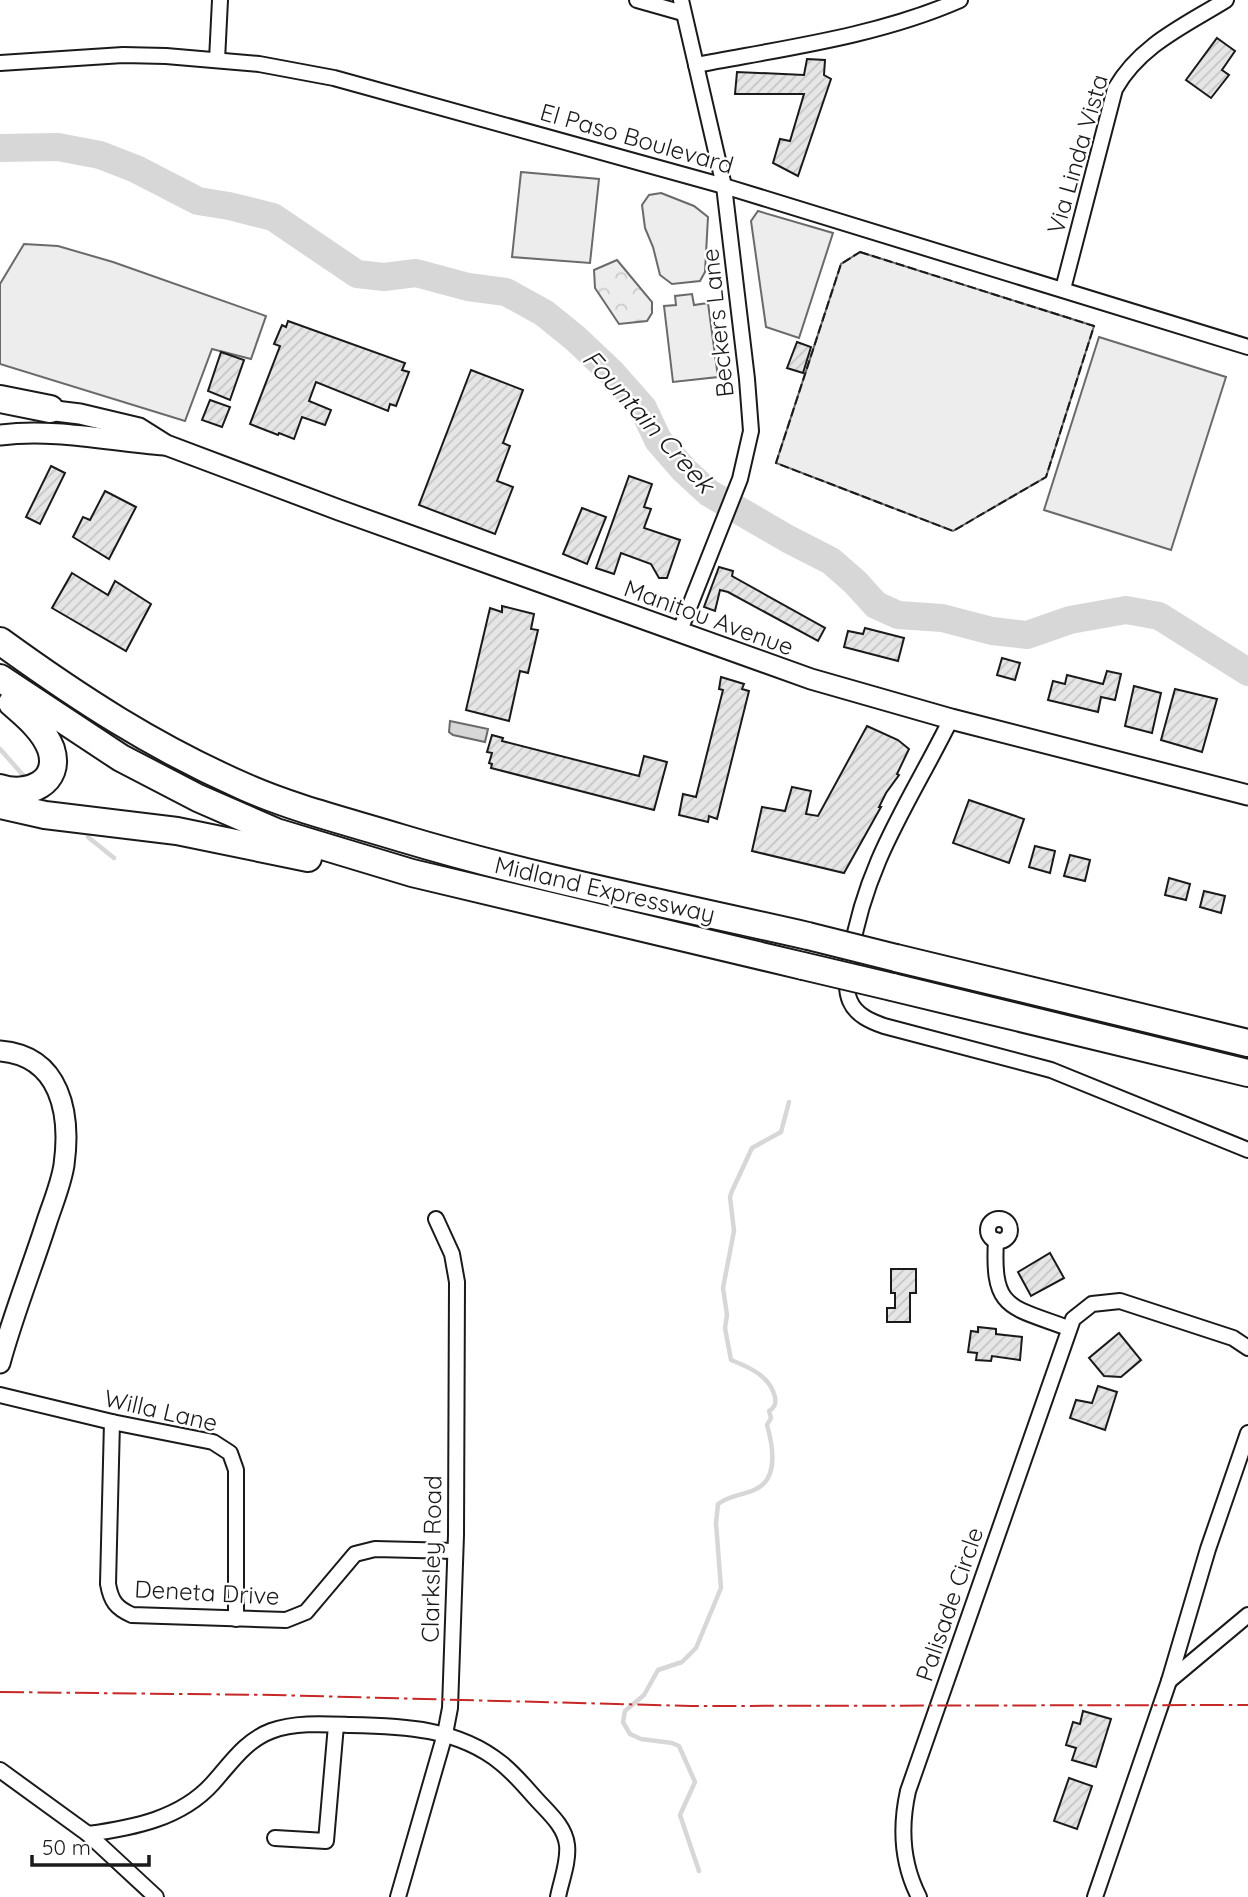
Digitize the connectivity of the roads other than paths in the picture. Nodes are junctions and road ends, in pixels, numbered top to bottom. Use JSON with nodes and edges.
{"nodes":[{"id":1,"x":220,"y":0,"type":"edge"},
{"id":2,"x":637,"y":0,"type":"edge"},
{"id":3,"x":961,"y":0,"type":"edge"},
{"id":4,"x":1226,"y":0,"type":"edge"},
{"id":5,"x":682,"y":6,"type":"edge"},
{"id":6,"x":217,"y":60,"type":"junction"},
{"id":7,"x":0,"y":63,"type":"edge"},
{"id":8,"x":696,"y":65,"type":"junction"},
{"id":9,"x":724,"y":186,"type":"junction"},
{"id":10,"x":1063,"y":289,"type":"junction"},
{"id":11,"x":1248,"y":347,"type":"edge"},
{"id":12,"x":0,"y":399,"type":"edge"},
{"id":13,"x":0,"y":409,"type":"edge"},
{"id":14,"x":50,"y":409,"type":"junction"},
{"id":15,"x":0,"y":435,"type":"edge"},
{"id":16,"x":166,"y":445,"type":"junction"},
{"id":17,"x":678,"y":633,"type":"junction"},
{"id":18,"x":0,"y":640,"type":"edge"},
{"id":19,"x":0,"y":678,"type":"edge"},
{"id":20,"x":0,"y":693,"type":"edge"},
{"id":21,"x":951,"y":719,"type":"junction"},
{"id":22,"x":0,"y":788,"type":"edge"},
{"id":23,"x":1248,"y":795,"type":"edge"},
{"id":24,"x":0,"y":805,"type":"edge"},
{"id":25,"x":552,"y":908,"type":"junction"},
{"id":26,"x":1248,"y":1043,"type":"edge"},
{"id":27,"x":0,"y":1051,"type":"edge"},
{"id":28,"x":1248,"y":1073,"type":"edge"},
{"id":29,"x":1248,"y":1150,"type":"edge"},
{"id":30,"x":436,"y":1219,"type":"dead end"},
{"id":31,"x":996,"y":1240,"type":"dead end"},
{"id":32,"x":1068,"y":1328,"type":"junction"},
{"id":33,"x":1248,"y":1348,"type":"edge"},
{"id":34,"x":0,"y":1363,"type":"edge"},
{"id":35,"x":0,"y":1395,"type":"edge"},
{"id":36,"x":111,"y":1422,"type":"junction"},
{"id":37,"x":1248,"y":1433,"type":"edge"},
{"id":38,"x":454,"y":1551,"type":"junction"},
{"id":39,"x":1248,"y":1615,"type":"edge"},
{"id":40,"x":236,"y":1619,"type":"junction"},
{"id":41,"x":1169,"y":1681,"type":"junction"},
{"id":42,"x":336,"y":1724,"type":"junction"},
{"id":43,"x":446,"y":1734,"type":"junction"},
{"id":44,"x":0,"y":1770,"type":"edge"},
{"id":45,"x":88,"y":1834,"type":"junction"},
{"id":46,"x":275,"y":1838,"type":"dead end"},
{"id":47,"x":156,"y":1897,"type":"edge"},
{"id":48,"x":397,"y":1897,"type":"edge"},
{"id":49,"x":558,"y":1897,"type":"edge"},
{"id":50,"x":919,"y":1897,"type":"edge"},
{"id":51,"x":1095,"y":1897,"type":"edge"}],
"edges":[{"from":1,"to":6,"type":"street"},
{"from":2,"to":5,"type":"street"},
{"from":3,"to":8,"type":"street"},
{"from":4,"to":10,"type":"street","name":"Via Linda Vista"},
{"from":5,"to":8,"type":"street","name":"Beckers Lane"},
{"from":6,"to":7,"type":"street","name":"El Paso Boulevard"},
{"from":6,"to":9,"type":"street","name":"El Paso Boulevard"},
{"from":8,"to":9,"type":"street","name":"Beckers Lane"},
{"from":9,"to":10,"type":"street","name":"El Paso Boulevard"},
{"from":9,"to":17,"type":"street","name":"Beckers Lane"},
{"from":10,"to":11,"type":"street","name":"El Paso Boulevard"},
{"from":12,"to":14,"type":"highway"},
{"from":13,"to":14,"type":"main road","name":"Manitou Avenue"},
{"from":14,"to":16,"type":"main road","name":"Manitou Avenue"},
{"from":15,"to":16,"type":"main road","name":"Manitou Avenue"},
{"from":16,"to":17,"type":"main road","name":"Manitou Avenue"},
{"from":17,"to":21,"type":"main road","name":"Manitou Avenue"},
{"from":18,"to":26,"type":"highway","name":"Midland Expressway","bridge":true},
{"from":19,"to":25,"type":"highway","name":"Midland Expressway"},
{"from":20,"to":22,"type":"highway"},
{"from":21,"to":23,"type":"main road","name":"Manitou Avenue"},
{"from":21,"to":29,"type":"street"},
{"from":24,"to":25,"type":"highway"},
{"from":25,"to":28,"type":"highway","name":"Midland Expressway","bridge":true},
{"from":27,"to":34,"type":"main road"},
{"from":30,"to":38,"type":"street","name":"Clarksley Road"},
{"from":31,"to":32,"type":"street"},
{"from":32,"to":33,"type":"street","name":"Palisade Circle"},
{"from":32,"to":50,"type":"street","name":"Palisade Circle"},
{"from":35,"to":36,"type":"street","name":"Willa Lane"},
{"from":36,"to":40,"type":"street","name":"Willa Lane"},
{"from":36,"to":40,"type":"street","name":"Deneta Drive"},
{"from":37,"to":41,"type":"street"},
{"from":38,"to":40,"type":"street","name":"Deneta Drive"},
{"from":38,"to":43,"type":"street","name":"Clarksley Road"},
{"from":39,"to":41,"type":"street"},
{"from":41,"to":51,"type":"street"},
{"from":42,"to":43,"type":"street"},
{"from":42,"to":45,"type":"street"},
{"from":42,"to":46,"type":"street"},
{"from":43,"to":48,"type":"street","name":"Clarksley Road"},
{"from":43,"to":49,"type":"street"},
{"from":44,"to":45,"type":"street"},
{"from":45,"to":47,"type":"street"}]}
